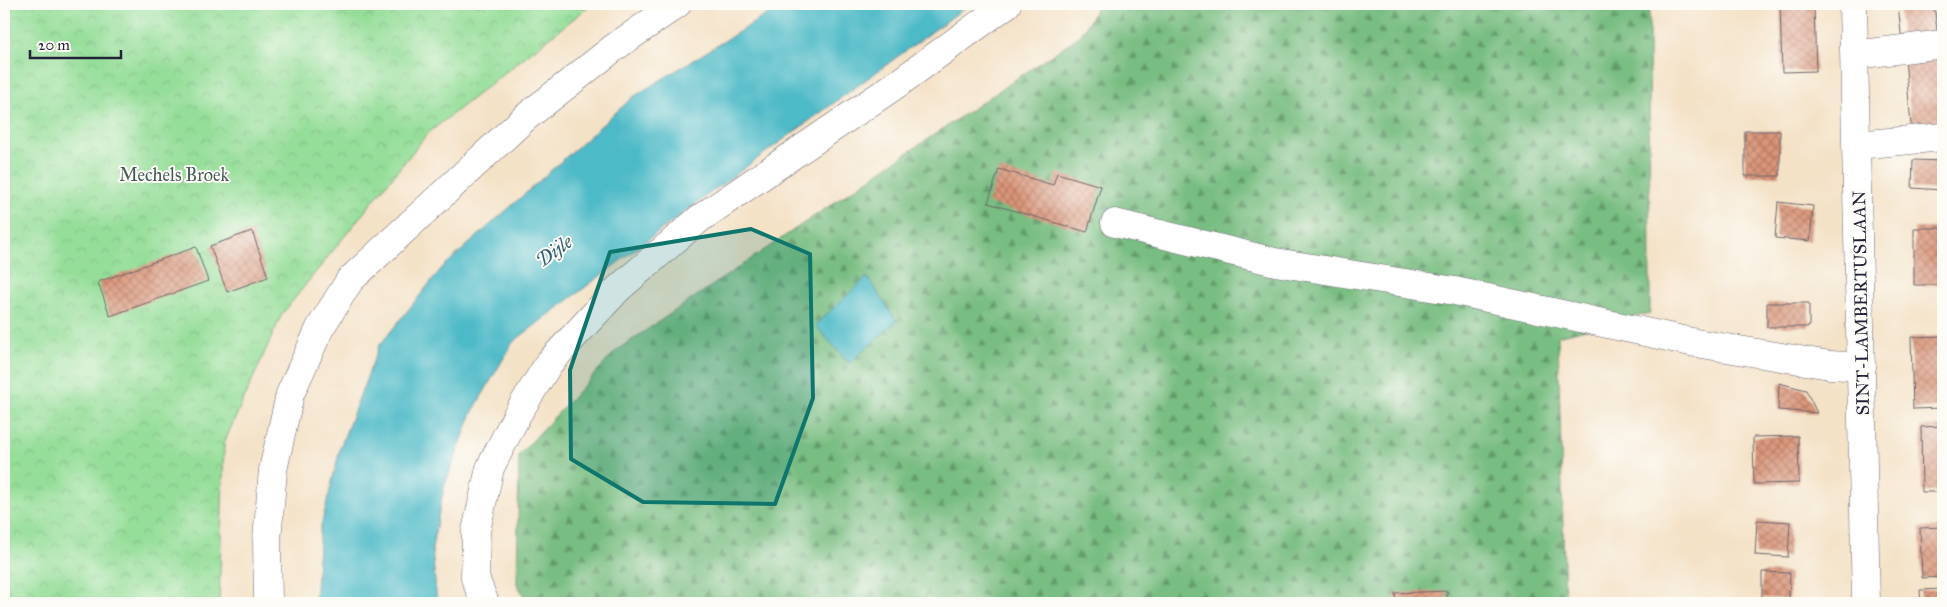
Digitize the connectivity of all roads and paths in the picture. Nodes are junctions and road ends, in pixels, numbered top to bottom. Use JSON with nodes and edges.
{"nodes":[{"id":1,"x":677,"y":4,"type":"edge"},
{"id":2,"x":1007,"y":4,"type":"edge"},
{"id":3,"x":1854,"y":4,"type":"edge"},
{"id":4,"x":1943,"y":44,"type":"edge"},
{"id":5,"x":1855,"y":56,"type":"junction"},
{"id":6,"x":1943,"y":137,"type":"edge"},
{"id":7,"x":1857,"y":145,"type":"junction"},
{"id":8,"x":1115,"y":223,"type":"dead end"},
{"id":9,"x":1862,"y":367,"type":"junction"},
{"id":10,"x":268,"y":603,"type":"edge"},
{"id":11,"x":485,"y":603,"type":"edge"},
{"id":12,"x":1866,"y":603,"type":"edge"}],
"edges":[{"from":1,"to":10,"type":"street"},
{"from":2,"to":11,"type":"street"},
{"from":3,"to":5,"type":"street","name":"SINT-LAMBERTUSLAAN"},
{"from":4,"to":5,"type":"street"},
{"from":5,"to":7,"type":"street","name":"SINT-LAMBERTUSLAAN"},
{"from":6,"to":7,"type":"street"},
{"from":7,"to":9,"type":"street","name":"SINT-LAMBERTUSLAAN"},
{"from":8,"to":9,"type":"street"},
{"from":9,"to":12,"type":"street","name":"SINT-LAMBERTUSLAAN"}]}
